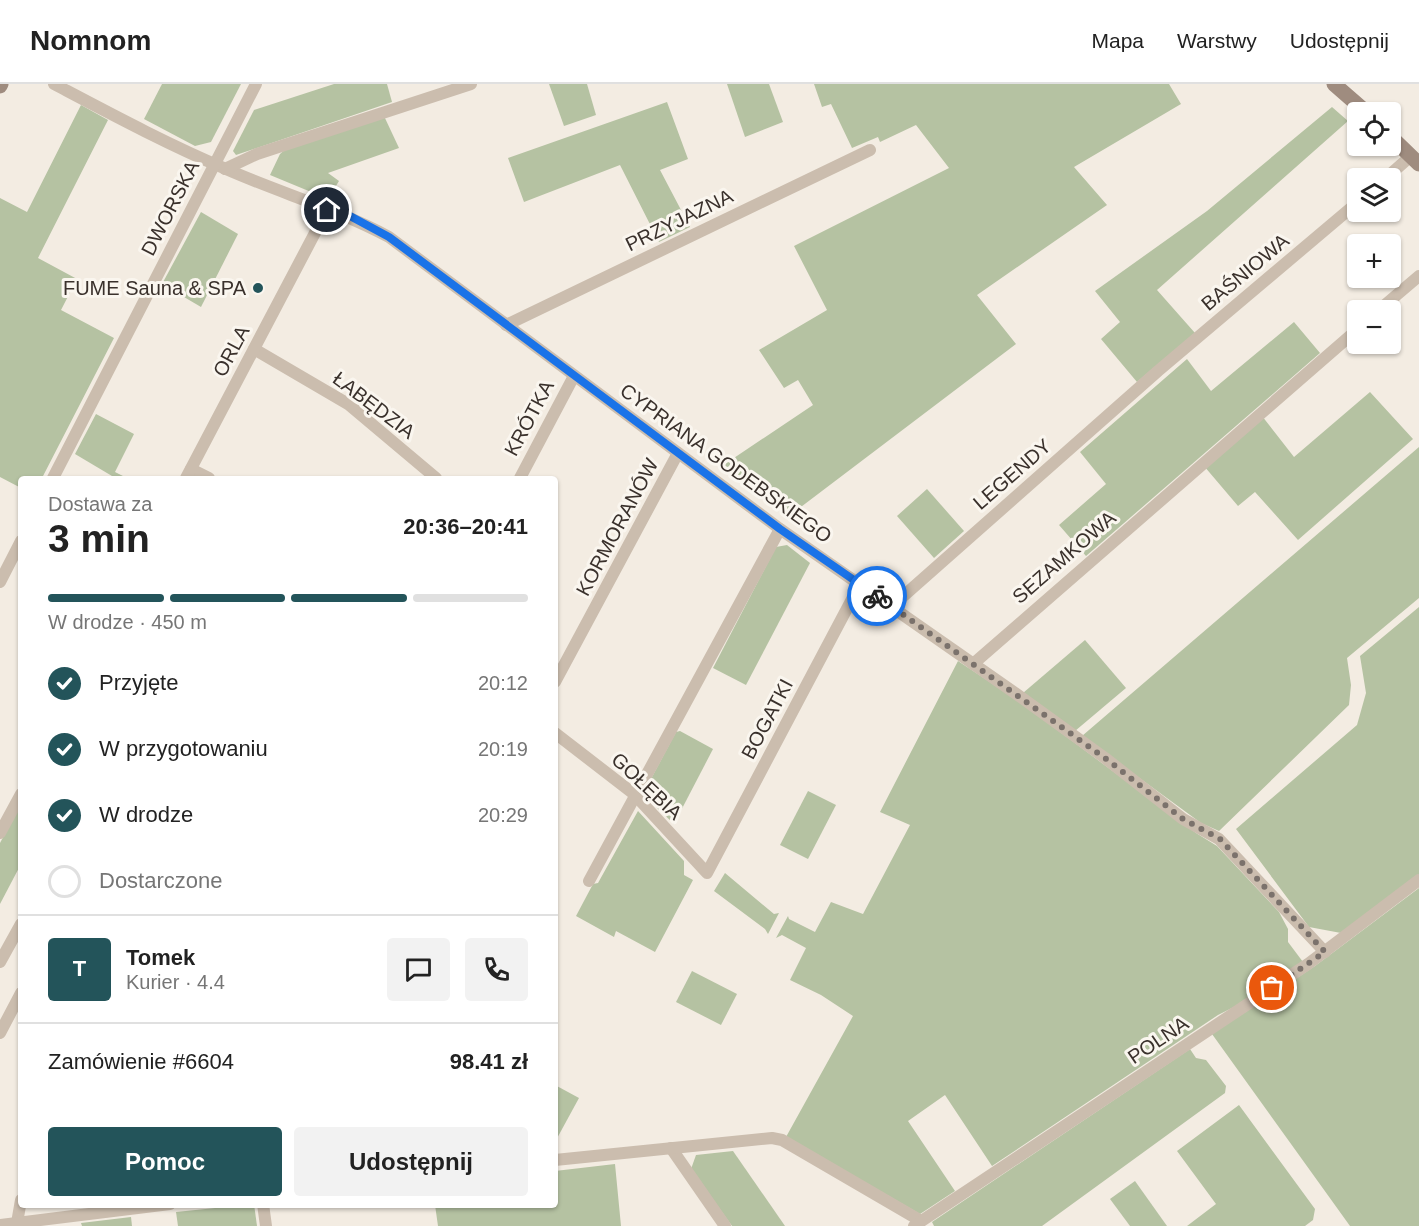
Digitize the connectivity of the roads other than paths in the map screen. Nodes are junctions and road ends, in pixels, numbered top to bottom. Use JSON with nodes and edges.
{"nodes":[{"id":1,"x":54,"y":84,"type":"edge"},
{"id":2,"x":256,"y":84,"type":"edge"},
{"id":3,"x":471,"y":84,"type":"edge"},
{"id":4,"x":1334,"y":84,"type":"edge"},
{"id":5,"x":1355,"y":102,"type":"edge"},
{"id":6,"x":1401,"y":147,"type":"edge"},
{"id":7,"x":870,"y":150,"type":"dead end"},
{"id":8,"x":1415,"y":160,"type":"edge"},
{"id":9,"x":219,"y":166,"type":"junction"},
{"id":10,"x":1401,"y":169,"type":"edge"},
{"id":11,"x":327,"y":210,"type":"junction"},
{"id":12,"x":1347,"y":211,"type":"edge"},
{"id":13,"x":1419,"y":276,"type":"edge"},
{"id":14,"x":1391,"y":300,"type":"edge"},
{"id":15,"x":506,"y":325,"type":"junction"},
{"id":16,"x":1347,"y":338,"type":"edge"},
{"id":17,"x":254,"y":349,"type":"junction"},
{"id":18,"x":1158,"y":371,"type":"joint"},
{"id":19,"x":574,"y":376,"type":"junction"},
{"id":20,"x":678,"y":453,"type":"junction"},
{"id":21,"x":188,"y":474,"type":"edge"},
{"id":22,"x":54,"y":476,"type":"edge"},
{"id":23,"x":434,"y":476,"type":"edge"},
{"id":24,"x":521,"y":476,"type":"edge"},
{"id":25,"x":780,"y":529,"type":"junction"},
{"id":26,"x":18,"y":547,"type":"edge"},
{"id":27,"x":0,"y":582,"type":"edge"},
{"id":28,"x":860,"y":584,"type":"junction"},
{"id":29,"x":891,"y":607,"type":"junction"},
{"id":30,"x":973,"y":664,"type":"junction"},
{"id":31,"x":558,"y":676,"type":"edge"},
{"id":32,"x":558,"y":735,"type":"edge"},
{"id":33,"x":634,"y":794,"type":"junction"},
{"id":34,"x":18,"y":800,"type":"edge"},
{"id":35,"x":0,"y":833,"type":"edge"},
{"id":36,"x":708,"y":873,"type":"joint"},
{"id":37,"x":1419,"y":880,"type":"edge"},
{"id":38,"x":589,"y":881,"type":"dead end"},
{"id":39,"x":18,"y":929,"type":"edge"},
{"id":40,"x":1325,"y":952,"type":"junction"},
{"id":41,"x":0,"y":962,"type":"edge"},
{"id":42,"x":18,"y":999,"type":"edge"},
{"id":43,"x":0,"y":1033,"type":"edge"},
{"id":44,"x":671,"y":1148,"type":"junction"},
{"id":45,"x":558,"y":1160,"type":"edge"},
{"id":46,"x":19,"y":1208,"type":"edge"},
{"id":47,"x":130,"y":1208,"type":"edge"},
{"id":48,"x":264,"y":1208,"type":"edge"},
{"id":49,"x":16,"y":1223,"type":"junction"},
{"id":50,"x":918,"y":1224,"type":"edge"},
{"id":51,"x":0,"y":1225,"type":"edge"},
{"id":52,"x":266,"y":1226,"type":"edge"},
{"id":53,"x":725,"y":1226,"type":"edge"}],
"edges":[{"from":1,"to":9,"type":"street","name":"CYPRIANA GODEBSKIEGO"},
{"from":2,"to":9,"type":"street","name":"DWORSKA"},
{"from":3,"to":9,"type":"street"},
{"from":4,"to":5,"type":"main road"},
{"from":6,"to":8,"type":"main road"},
{"from":7,"to":15,"type":"street","name":"PRZYJAZNA"},
{"from":8,"to":10,"type":"street"},
{"from":9,"to":11,"type":"street","name":"CYPRIANA GODEBSKIEGO"},
{"from":9,"to":22,"type":"street","name":"DWORSKA"},
{"from":11,"to":15,"type":"street","name":"CYPRIANA GODEBSKIEGO"},
{"from":11,"to":17,"type":"street","name":"ORLA"},
{"from":12,"to":18,"type":"street","name":"BAŚNIOWA"},
{"from":13,"to":14,"type":"street"},
{"from":15,"to":19,"type":"street","name":"CYPRIANA GODEBSKIEGO"},
{"from":16,"to":30,"type":"street","name":"SEZAMKOWA"},
{"from":17,"to":21,"type":"street","name":"ORLA"},
{"from":17,"to":23,"type":"street","name":"ŁABĘDZIA"},
{"from":18,"to":29,"type":"street","name":"LEGENDY"},
{"from":19,"to":20,"type":"street","name":"CYPRIANA GODEBSKIEGO"},
{"from":19,"to":24,"type":"street","name":"KRÓTKA"},
{"from":20,"to":25,"type":"street","name":"CYPRIANA GODEBSKIEGO"},
{"from":20,"to":31,"type":"street","name":"KORMORANÓW"},
{"from":25,"to":28,"type":"street","name":"CYPRIANA GODEBSKIEGO"},
{"from":25,"to":33,"type":"street"},
{"from":26,"to":27,"type":"street"},
{"from":28,"to":29,"type":"street","name":"CYPRIANA GODEBSKIEGO"},
{"from":28,"to":36,"type":"street","name":"BOGATKI"},
{"from":29,"to":30,"type":"street","name":"CYPRIANA GODEBSKIEGO"},
{"from":30,"to":40,"type":"street","name":"CYPRIANA GODEBSKIEGO"},
{"from":32,"to":33,"type":"street","name":"GOŁĘBIA"},
{"from":33,"to":36,"type":"street","name":"GOŁĘBIA"},
{"from":33,"to":38,"type":"street"},
{"from":34,"to":35,"type":"street"},
{"from":37,"to":40,"type":"street","name":"POLNA"},
{"from":39,"to":41,"type":"street"},
{"from":40,"to":50,"type":"street","name":"POLNA"},
{"from":42,"to":43,"type":"street"},
{"from":44,"to":45,"type":"street"},
{"from":44,"to":50,"type":"street"},
{"from":44,"to":53,"type":"street"},
{"from":46,"to":49,"type":"street"},
{"from":47,"to":49,"type":"street"},
{"from":48,"to":52,"type":"street"},
{"from":49,"to":51,"type":"street"}]}
